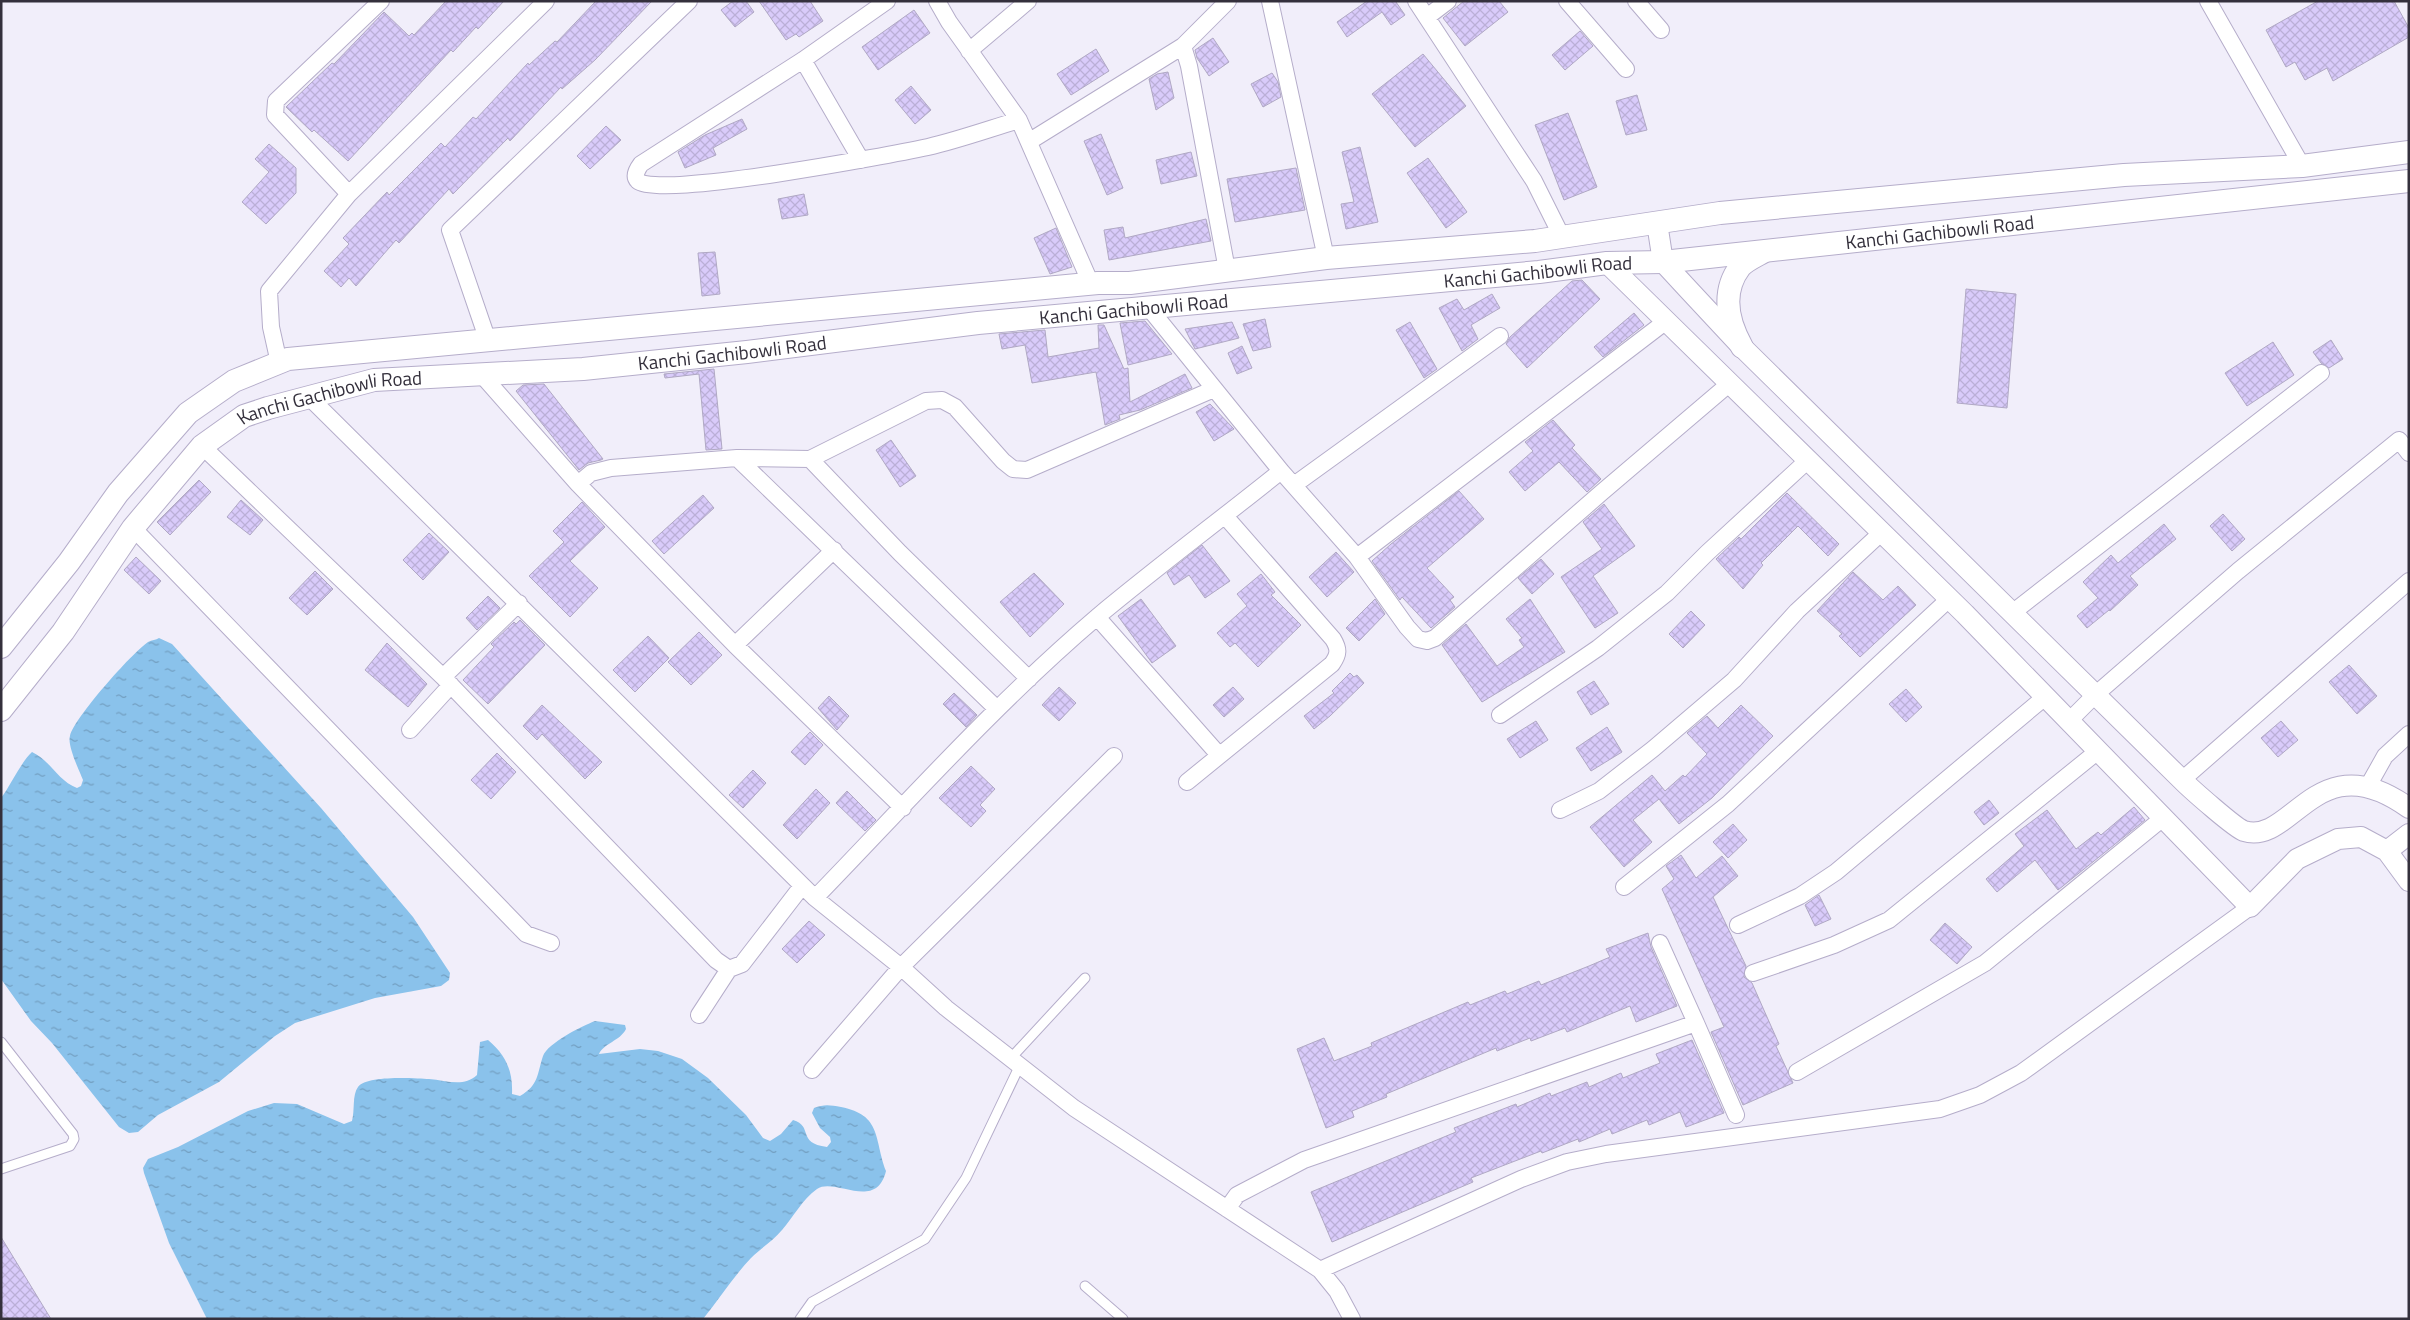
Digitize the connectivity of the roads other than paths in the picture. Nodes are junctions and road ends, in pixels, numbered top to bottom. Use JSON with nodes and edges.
{"nodes":[{"id":1,"x":381,"y":1,"type":"edge"},
{"id":2,"x":546,"y":1,"type":"edge"},
{"id":3,"x":689,"y":1,"type":"edge"},
{"id":4,"x":887,"y":1,"type":"edge"},
{"id":5,"x":937,"y":1,"type":"edge"},
{"id":6,"x":1028,"y":1,"type":"edge"},
{"id":7,"x":1228,"y":1,"type":"edge"},
{"id":8,"x":1270,"y":1,"type":"edge"},
{"id":9,"x":1416,"y":1,"type":"edge"},
{"id":10,"x":1448,"y":1,"type":"edge"},
{"id":11,"x":1567,"y":1,"type":"edge"},
{"id":12,"x":1636,"y":1,"type":"edge"},
{"id":13,"x":2208,"y":1,"type":"edge"},
{"id":14,"x":1427,"y":17,"type":"junction"},
{"id":15,"x":1661,"y":30,"type":"dead end"},
{"id":16,"x":1183,"y":46,"type":"junction"},
{"id":17,"x":969,"y":51,"type":"junction"},
{"id":18,"x":803,"y":60,"type":"junction"},
{"id":19,"x":1626,"y":70,"type":"dead end"},
{"id":20,"x":1019,"y":120,"type":"junction"},
{"id":21,"x":1030,"y":141,"type":"junction"},
{"id":22,"x":2409,"y":152,"type":"edge"},
{"id":23,"x":861,"y":160,"type":"junction"},
{"id":24,"x":2302,"y":166,"type":"junction"},
{"id":25,"x":2409,"y":181,"type":"edge"},
{"id":26,"x":349,"y":194,"type":"junction"},
{"id":27,"x":1657,"y":224,"type":"junction"},
{"id":28,"x":1561,"y":235,"type":"junction"},
{"id":29,"x":1535,"y":241,"type":"junction"},
{"id":30,"x":1766,"y":250,"type":"junction"},
{"id":31,"x":1326,"y":258,"type":"junction"},
{"id":32,"x":1663,"y":262,"type":"junction"},
{"id":33,"x":1607,"y":263,"type":"junction"},
{"id":34,"x":1227,"y":270,"type":"junction"},
{"id":35,"x":1539,"y":272,"type":"junction"},
{"id":36,"x":1091,"y":284,"type":"junction"},
{"id":37,"x":1149,"y":308,"type":"junction"},
{"id":38,"x":1665,"y":322,"type":"junction"},
{"id":39,"x":1500,"y":336,"type":"dead end"},
{"id":40,"x":488,"y":342,"type":"junction"},
{"id":41,"x":1742,"y":347,"type":"junction"},
{"id":42,"x":279,"y":363,"type":"junction"},
{"id":43,"x":2321,"y":373,"type":"dead end"},
{"id":44,"x":481,"y":374,"type":"junction"},
{"id":45,"x":1729,"y":384,"type":"junction"},
{"id":46,"x":1214,"y":388,"type":"junction"},
{"id":47,"x":310,"y":398,"type":"junction"},
{"id":48,"x":202,"y":446,"type":"junction"},
{"id":49,"x":2409,"y":453,"type":"edge"},
{"id":50,"x":737,"y":458,"type":"junction"},
{"id":51,"x":810,"y":459,"type":"junction"},
{"id":52,"x":1807,"y":461,"type":"junction"},
{"id":53,"x":1281,"y":470,"type":"junction"},
{"id":54,"x":578,"y":484,"type":"junction"},
{"id":55,"x":1294,"y":485,"type":"junction"},
{"id":56,"x":1225,"y":516,"type":"junction"},
{"id":57,"x":132,"y":528,"type":"junction"},
{"id":58,"x":1881,"y":533,"type":"junction"},
{"id":59,"x":834,"y":550,"type":"junction"},
{"id":60,"x":1357,"y":557,"type":"junction"},
{"id":61,"x":2409,"y":580,"type":"edge"},
{"id":62,"x":1949,"y":599,"type":"junction"},
{"id":63,"x":519,"y":603,"type":"junction"},
{"id":64,"x":2012,"y":613,"type":"junction"},
{"id":65,"x":1097,"y":617,"type":"junction"},
{"id":66,"x":735,"y":645,"type":"junction"},
{"id":67,"x":1,"y":647,"type":"edge"},
{"id":68,"x":1029,"y":679,"type":"junction"},
{"id":69,"x":447,"y":681,"type":"junction"},
{"id":70,"x":2095,"y":695,"type":"junction"},
{"id":71,"x":2045,"y":697,"type":"junction"},
{"id":72,"x":997,"y":709,"type":"junction"},
{"id":73,"x":1,"y":710,"type":"edge"},
{"id":74,"x":1500,"y":715,"type":"dead end"},
{"id":75,"x":2069,"y":721,"type":"junction"},
{"id":76,"x":410,"y":730,"type":"dead end"},
{"id":77,"x":2409,"y":734,"type":"edge"},
{"id":78,"x":2098,"y":751,"type":"junction"},
{"id":79,"x":1219,"y":755,"type":"junction"},
{"id":80,"x":1114,"y":756,"type":"dead end"},
{"id":81,"x":2182,"y":780,"type":"junction"},
{"id":82,"x":1187,"y":782,"type":"dead end"},
{"id":83,"x":2367,"y":788,"type":"junction"},
{"id":84,"x":903,"y":808,"type":"junction"},
{"id":85,"x":2409,"y":808,"type":"edge"},
{"id":86,"x":1560,"y":810,"type":"dead end"},
{"id":87,"x":2163,"y":818,"type":"junction"},
{"id":88,"x":2409,"y":834,"type":"edge"},
{"id":89,"x":2387,"y":851,"type":"junction"},
{"id":90,"x":2409,"y":881,"type":"edge"},
{"id":91,"x":802,"y":886,"type":"junction"},
{"id":92,"x":1624,"y":887,"type":"dead end"},
{"id":93,"x":815,"y":898,"type":"junction"},
{"id":94,"x":2250,"y":907,"type":"junction"},
{"id":95,"x":1738,"y":925,"type":"dead end"},
{"id":96,"x":551,"y":943,"type":"dead end"},
{"id":97,"x":1660,"y":943,"type":"dead end"},
{"id":98,"x":901,"y":968,"type":"junction"},
{"id":99,"x":729,"y":969,"type":"junction"},
{"id":100,"x":1753,"y":973,"type":"dead end"},
{"id":101,"x":1085,"y":978,"type":"dead end"},
{"id":102,"x":699,"y":1015,"type":"dead end"},
{"id":103,"x":1696,"y":1023,"type":"junction"},
{"id":104,"x":1,"y":1042,"type":"edge"},
{"id":105,"x":1015,"y":1062,"type":"junction"},
{"id":106,"x":812,"y":1070,"type":"dead end"},
{"id":107,"x":1798,"y":1072,"type":"dead end"},
{"id":108,"x":1736,"y":1115,"type":"dead end"},
{"id":109,"x":1,"y":1169,"type":"edge"},
{"id":110,"x":1227,"y":1209,"type":"junction"},
{"id":111,"x":1320,"y":1270,"type":"junction"},
{"id":112,"x":1086,"y":1286,"type":"dead end"},
{"id":113,"x":800,"y":1319,"type":"edge"},
{"id":114,"x":1123,"y":1319,"type":"edge"},
{"id":115,"x":1352,"y":1319,"type":"edge"}],
"edges":[{"from":1,"to":26,"type":"street"},
{"from":2,"to":26,"type":"street"},
{"from":3,"to":40,"type":"street"},
{"from":4,"to":18,"type":"street"},
{"from":5,"to":17,"type":"street"},
{"from":6,"to":17,"type":"street"},
{"from":7,"to":16,"type":"street"},
{"from":8,"to":31,"type":"street"},
{"from":9,"to":14,"type":"street"},
{"from":10,"to":14,"type":"street"},
{"from":11,"to":19,"type":"street"},
{"from":12,"to":15,"type":"street"},
{"from":13,"to":24,"type":"street"},
{"from":14,"to":28,"type":"street"},
{"from":16,"to":21,"type":"street"},
{"from":16,"to":34,"type":"street"},
{"from":17,"to":20,"type":"street"},
{"from":18,"to":23,"type":"street"},
{"from":18,"to":23,"type":"street"},
{"from":20,"to":21,"type":"street"},
{"from":20,"to":23,"type":"street"},
{"from":21,"to":36,"type":"street"},
{"from":22,"to":24,"type":"main road","name":"Kanchi Gachibowli Road"},
{"from":24,"to":27,"type":"main road","name":"Kanchi Gachibowli Road"},
{"from":25,"to":30,"type":"main road","name":"Kanchi Gachibowli Road"},
{"from":26,"to":42,"type":"street"},
{"from":27,"to":28,"type":"main road","name":"Kanchi Gachibowli Road"},
{"from":27,"to":32,"type":"street"},
{"from":28,"to":29,"type":"main road","name":"Kanchi Gachibowli Road"},
{"from":29,"to":31,"type":"main road","name":"Kanchi Gachibowli Road"},
{"from":29,"to":35,"type":"main road"},
{"from":30,"to":32,"type":"main road","name":"Kanchi Gachibowli Road"},
{"from":30,"to":41,"type":"main road"},
{"from":31,"to":34,"type":"main road","name":"Kanchi Gachibowli Road"},
{"from":32,"to":33,"type":"main road","name":"Kanchi Gachibowli Road"},
{"from":32,"to":41,"type":"street"},
{"from":33,"to":35,"type":"main road","name":"Kanchi Gachibowli Road"},
{"from":33,"to":38,"type":"street"},
{"from":34,"to":36,"type":"main road","name":"Kanchi Gachibowli Road"},
{"from":35,"to":37,"type":"main road","name":"Kanchi Gachibowli Road"},
{"from":36,"to":40,"type":"main road","name":"Kanchi Gachibowli Road"},
{"from":37,"to":44,"type":"main road","name":"Kanchi Gachibowli Road"},
{"from":37,"to":46,"type":"street"},
{"from":38,"to":45,"type":"street"},
{"from":38,"to":60,"type":"street"},
{"from":39,"to":55,"type":"street"},
{"from":40,"to":42,"type":"main road","name":"Kanchi Gachibowli Road"},
{"from":41,"to":64,"type":"street"},
{"from":42,"to":67,"type":"main road","name":"Kanchi Gachibowli Road"},
{"from":43,"to":64,"type":"street"},
{"from":44,"to":47,"type":"main road","name":"Kanchi Gachibowli Road"},
{"from":44,"to":54,"type":"street"},
{"from":45,"to":52,"type":"street"},
{"from":45,"to":60,"type":"street"},
{"from":46,"to":51,"type":"street"},
{"from":46,"to":53,"type":"street"},
{"from":47,"to":48,"type":"main road","name":"Kanchi Gachibowli Road"},
{"from":47,"to":63,"type":"street"},
{"from":48,"to":57,"type":"main road","name":"Kanchi Gachibowli Road"},
{"from":48,"to":69,"type":"street"},
{"from":49,"to":70,"type":"street"},
{"from":50,"to":51,"type":"street"},
{"from":50,"to":54,"type":"street"},
{"from":50,"to":59,"type":"street"},
{"from":51,"to":68,"type":"street"},
{"from":52,"to":58,"type":"street"},
{"from":52,"to":74,"type":"street"},
{"from":53,"to":55,"type":"street"},
{"from":53,"to":56,"type":"street"},
{"from":54,"to":66,"type":"street"},
{"from":55,"to":60,"type":"street"},
{"from":56,"to":65,"type":"street"},
{"from":56,"to":79,"type":"street"},
{"from":57,"to":73,"type":"main road","name":"Kanchi Gachibowli Road"},
{"from":57,"to":96,"type":"street"},
{"from":58,"to":62,"type":"street"},
{"from":58,"to":86,"type":"street"},
{"from":59,"to":66,"type":"street"},
{"from":59,"to":72,"type":"street"},
{"from":61,"to":81,"type":"street"},
{"from":62,"to":71,"type":"street"},
{"from":62,"to":92,"type":"street"},
{"from":63,"to":69,"type":"street"},
{"from":63,"to":91,"type":"street"},
{"from":64,"to":70,"type":"street"},
{"from":65,"to":68,"type":"street"},
{"from":65,"to":79,"type":"street"},
{"from":66,"to":84,"type":"street"},
{"from":68,"to":72,"type":"street"},
{"from":69,"to":76,"type":"street"},
{"from":69,"to":99,"type":"street"},
{"from":70,"to":75,"type":"street"},
{"from":70,"to":81,"type":"street"},
{"from":71,"to":75,"type":"street"},
{"from":71,"to":95,"type":"street"},
{"from":72,"to":84,"type":"street"},
{"from":75,"to":78,"type":"street"},
{"from":77,"to":83,"type":"street"},
{"from":78,"to":87,"type":"street"},
{"from":78,"to":100,"type":"street"},
{"from":79,"to":82,"type":"street"},
{"from":80,"to":98,"type":"street"},
{"from":81,"to":83,"type":"street"},
{"from":83,"to":85,"type":"street"},
{"from":84,"to":93,"type":"street"},
{"from":87,"to":94,"type":"street"},
{"from":87,"to":107,"type":"street"},
{"from":88,"to":89,"type":"street"},
{"from":89,"to":90,"type":"street"},
{"from":89,"to":94,"type":"street"},
{"from":91,"to":93,"type":"street"},
{"from":91,"to":99,"type":"street"},
{"from":93,"to":98,"type":"street"},
{"from":94,"to":111,"type":"street"},
{"from":97,"to":103,"type":"street"},
{"from":98,"to":105,"type":"street"},
{"from":98,"to":106,"type":"street"},
{"from":99,"to":102,"type":"street"},
{"from":101,"to":105,"type":"lane"},
{"from":103,"to":108,"type":"street"},
{"from":103,"to":110,"type":"street"},
{"from":104,"to":109,"type":"lane"},
{"from":105,"to":110,"type":"street"},
{"from":105,"to":113,"type":"lane"},
{"from":110,"to":111,"type":"street"},
{"from":111,"to":115,"type":"street"},
{"from":112,"to":114,"type":"lane"}]}
